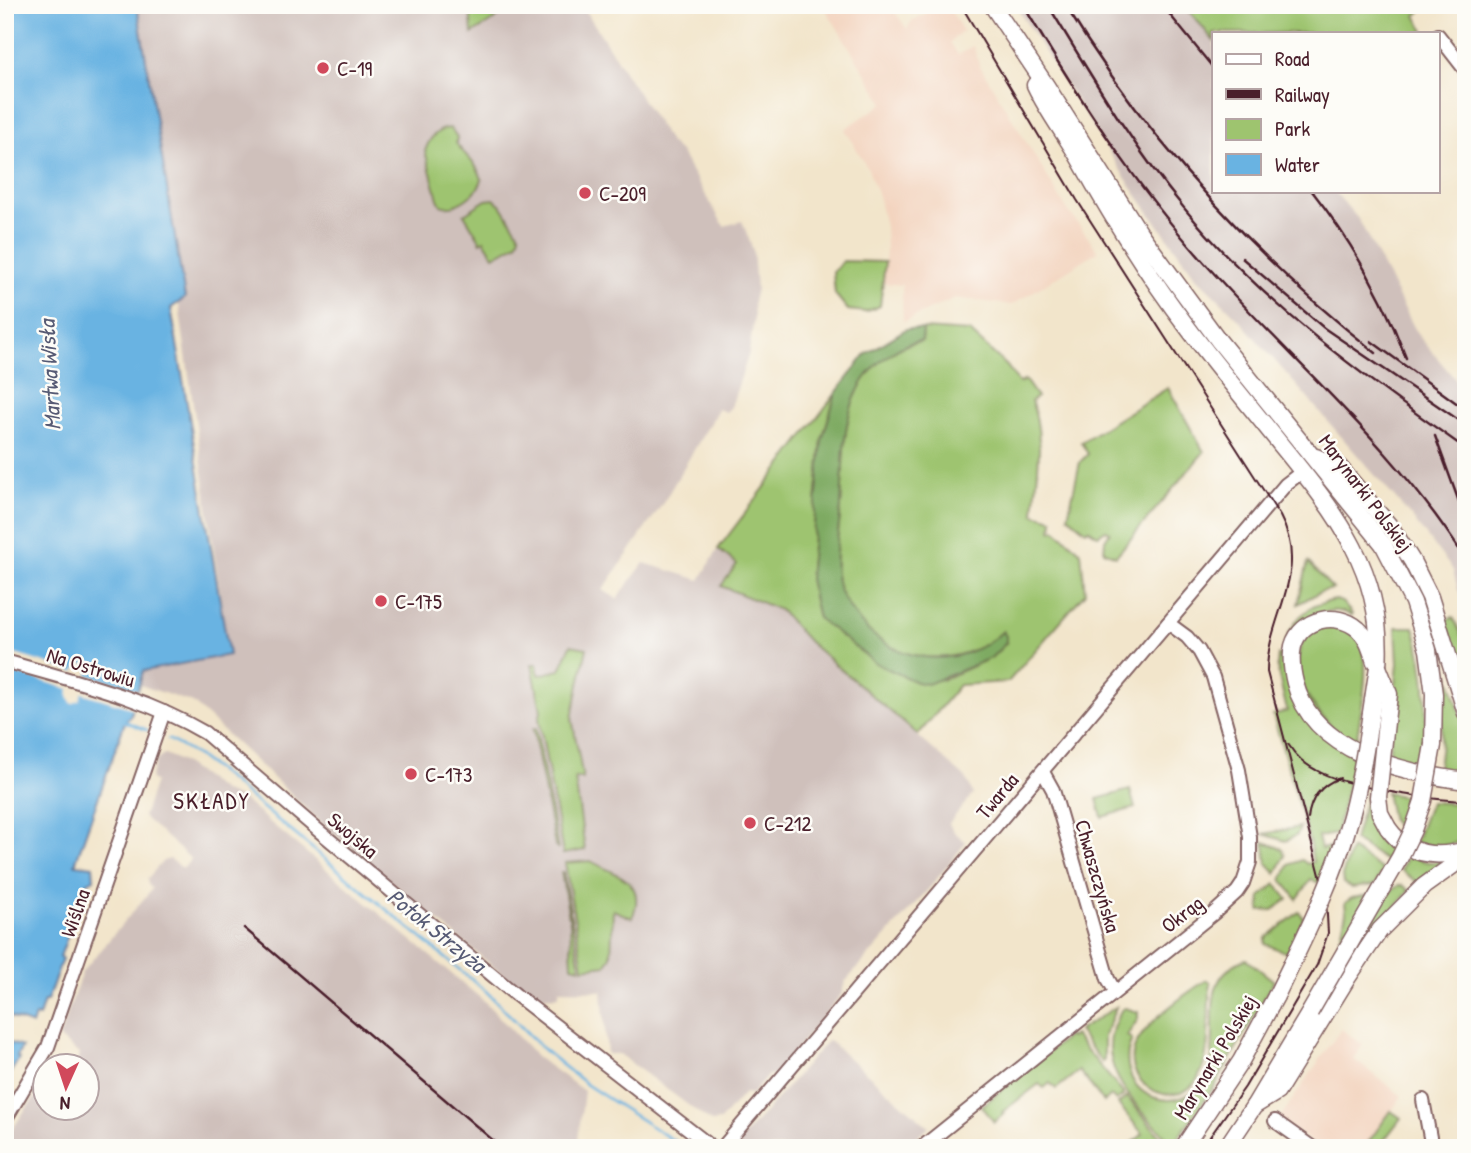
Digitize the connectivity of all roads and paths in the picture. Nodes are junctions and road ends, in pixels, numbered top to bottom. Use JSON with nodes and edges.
{"nodes":[{"id":1,"x":992,"y":5,"type":"edge"},
{"id":2,"x":1440,"y":37,"type":"edge"},
{"id":3,"x":1466,"y":71,"type":"edge"},
{"id":4,"x":1124,"y":221,"type":"junction"},
{"id":5,"x":1311,"y":454,"type":"junction"},
{"id":6,"x":1303,"y":471,"type":"junction"},
{"id":7,"x":1168,"y":623,"type":"junction"},
{"id":8,"x":5,"y":661,"type":"edge"},
{"id":9,"x":1378,"y":667,"type":"junction"},
{"id":10,"x":164,"y":712,"type":"junction"},
{"id":11,"x":1466,"y":713,"type":"edge"},
{"id":12,"x":1043,"y":772,"type":"junction"},
{"id":13,"x":1466,"y":780,"type":"edge"},
{"id":14,"x":1466,"y":850,"type":"edge"},
{"id":15,"x":1466,"y":856,"type":"edge"},
{"id":16,"x":1115,"y":991,"type":"junction"},
{"id":17,"x":1423,"y":1100,"type":"dead end"},
{"id":18,"x":1254,"y":1106,"type":"junction"},
{"id":19,"x":5,"y":1120,"type":"edge"},
{"id":20,"x":1275,"y":1121,"type":"dead end"},
{"id":21,"x":713,"y":1148,"type":"edge"},
{"id":22,"x":723,"y":1148,"type":"edge"},
{"id":23,"x":921,"y":1148,"type":"edge"},
{"id":24,"x":1183,"y":1148,"type":"edge"},
{"id":25,"x":1226,"y":1148,"type":"edge"},
{"id":26,"x":1313,"y":1148,"type":"edge"},
{"id":27,"x":1432,"y":1148,"type":"edge"}],
"edges":[{"from":1,"to":4,"type":"main road","name":"Marynarki Polskiej"},
{"from":2,"to":3,"type":"street"},
{"from":4,"to":5,"type":"main road","name":"Marynarki Polskiej"},
{"from":4,"to":6,"type":"main road","name":"Marynarki Polskiej"},
{"from":5,"to":11,"type":"main road"},
{"from":5,"to":18,"type":"main road","name":"Marynarki Polskiej","bridge":true},
{"from":6,"to":7,"type":"street","name":"Twarda"},
{"from":6,"to":9,"type":"main road","name":"Marynarki Polskiej"},
{"from":7,"to":12,"type":"street","name":"Twarda"},
{"from":7,"to":16,"type":"street","name":"Okrąg"},
{"from":8,"to":10,"type":"street","name":"Na Ostrowiu"},
{"from":9,"to":13,"type":"main road"},
{"from":9,"to":14,"type":"main road","bridge":true},
{"from":9,"to":24,"type":"main road","name":"Marynarki Polskiej","bridge":true},
{"from":10,"to":19,"type":"street","name":"Wiślna"},
{"from":10,"to":21,"type":"street","name":"Swojska"},
{"from":12,"to":16,"type":"street","name":"Chwaszczyńska"},
{"from":12,"to":22,"type":"street","name":"Twarda"},
{"from":15,"to":18,"type":"main road"},
{"from":16,"to":23,"type":"street","name":"Okrąg"},
{"from":17,"to":27,"type":"street"},
{"from":18,"to":25,"type":"main road","name":"Marynarki Polskiej"},
{"from":20,"to":26,"type":"street"}]}
